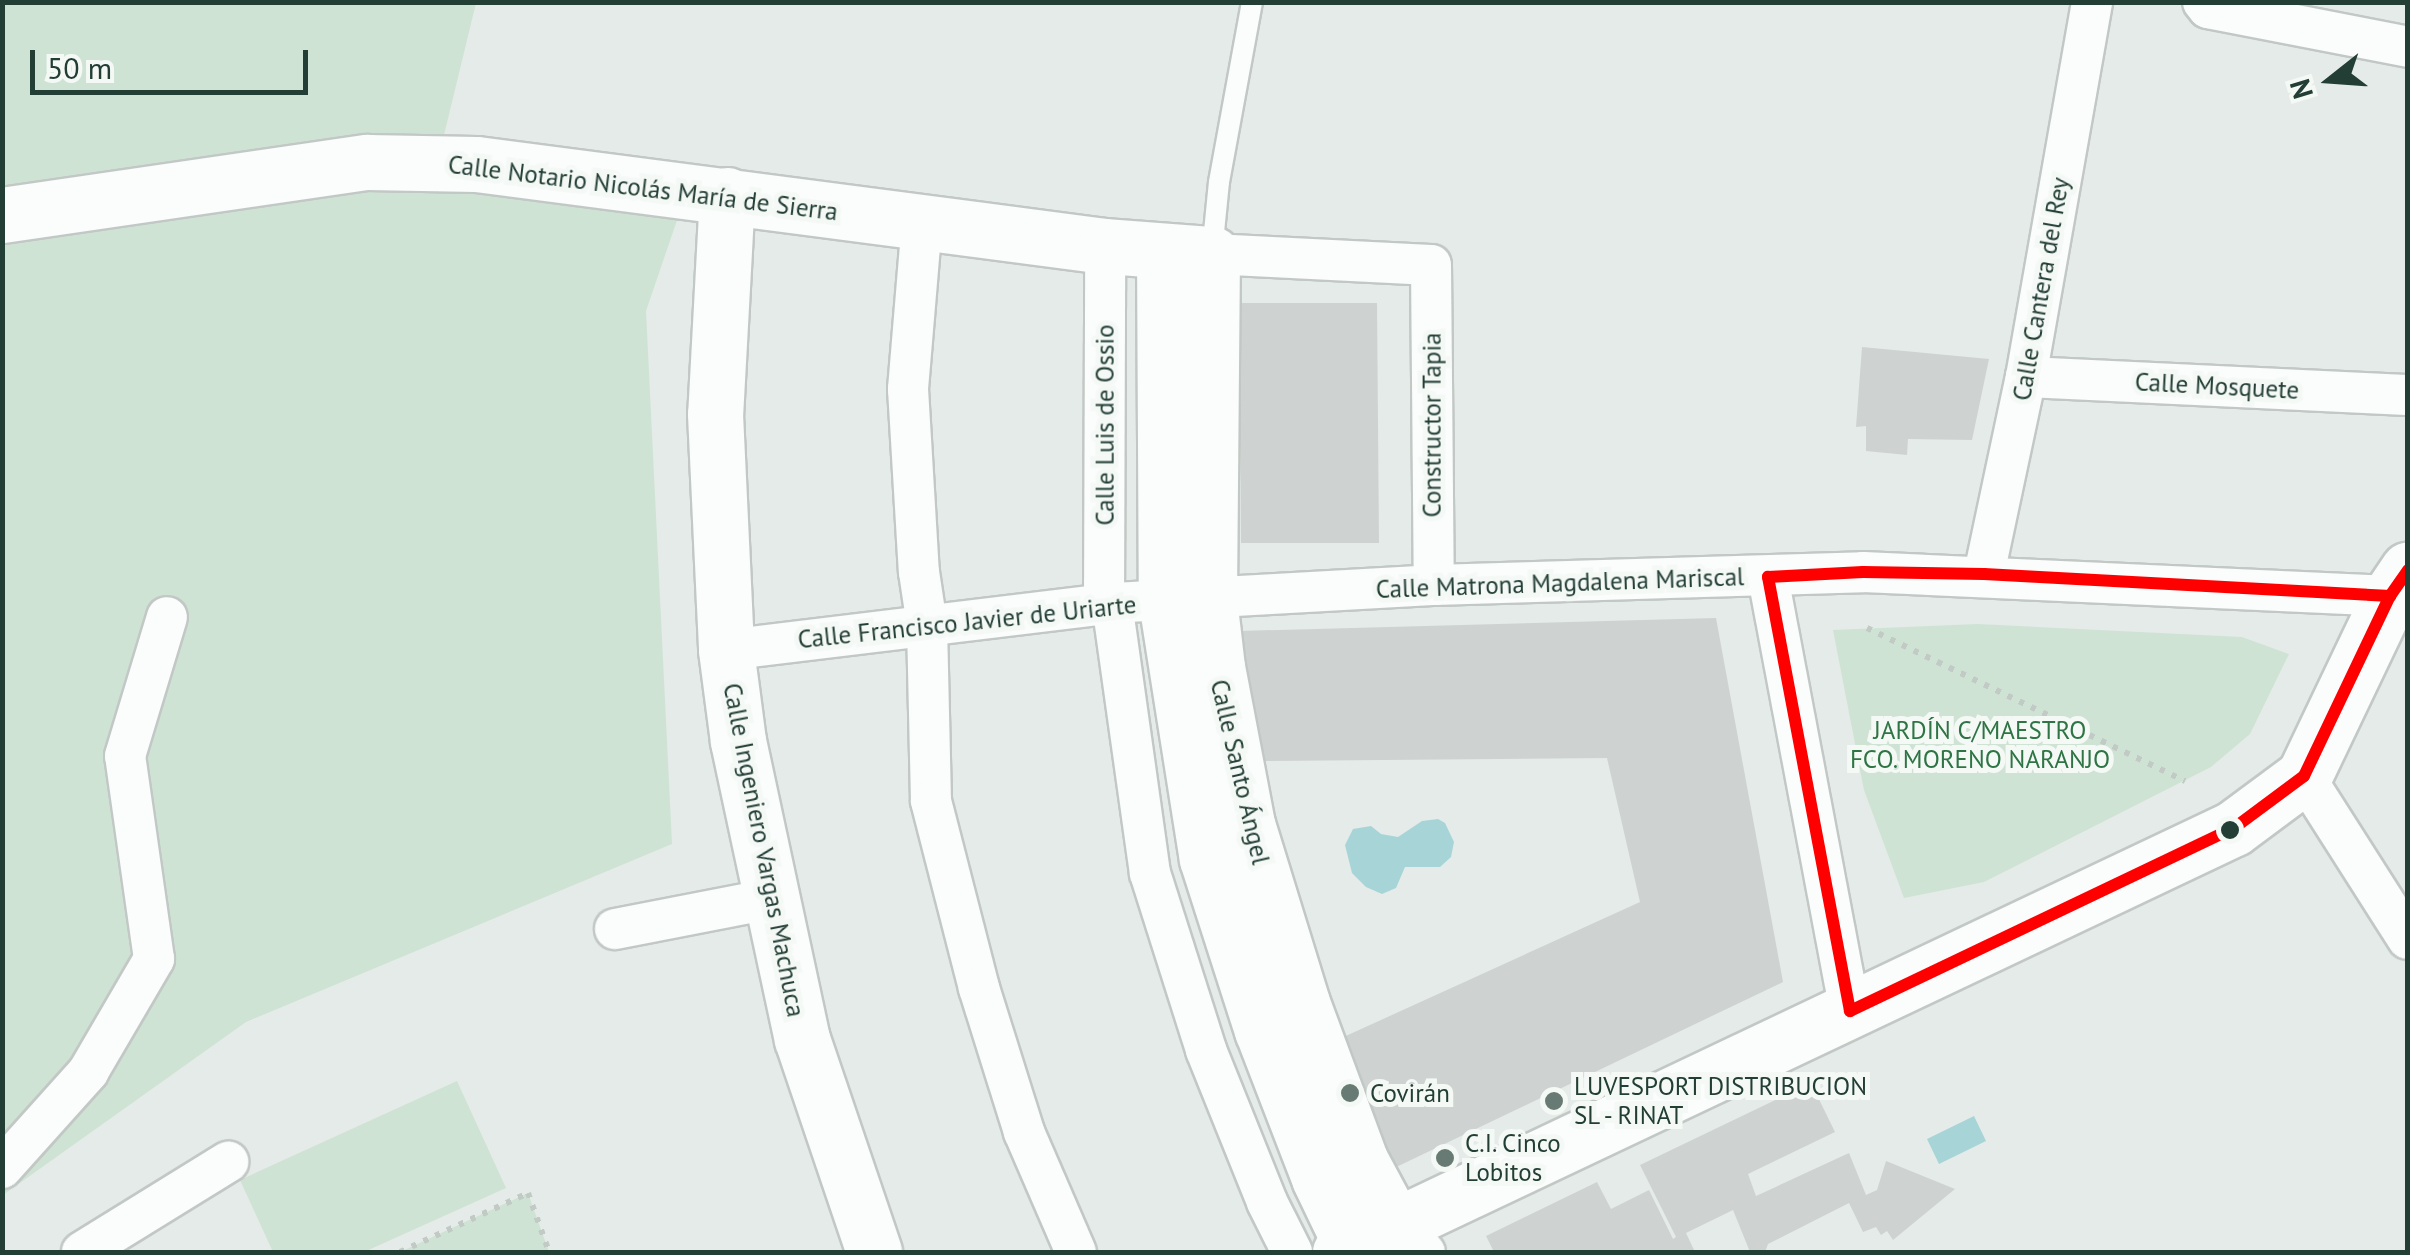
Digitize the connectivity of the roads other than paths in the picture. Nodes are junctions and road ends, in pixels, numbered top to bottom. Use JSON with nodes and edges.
{"nodes":[{"id":1,"x":1252,"y":2,"type":"edge"},
{"id":2,"x":2092,"y":2,"type":"edge"},
{"id":3,"x":2203,"y":2,"type":"edge"},
{"id":4,"x":2408,"y":47,"type":"edge"},
{"id":5,"x":727,"y":196,"type":"junction"},
{"id":6,"x":2,"y":215,"type":"edge"},
{"id":7,"x":922,"y":222,"type":"junction"},
{"id":8,"x":1106,"y":246,"type":"junction"},
{"id":9,"x":1188,"y":253,"type":"junction"},
{"id":10,"x":2026,"y":377,"type":"junction"},
{"id":11,"x":2408,"y":395,"type":"edge"},
{"id":12,"x":1984,"y":574,"type":"junction"},
{"id":13,"x":1768,"y":576,"type":"junction"},
{"id":14,"x":2399,"y":582,"type":"edge"},
{"id":15,"x":1434,"y":585,"type":"junction"},
{"id":16,"x":1188,"y":600,"type":"junction"},
{"id":17,"x":1108,"y":604,"type":"junction"},
{"id":18,"x":167,"y":617,"type":"dead end"},
{"id":19,"x":928,"y":625,"type":"junction"},
{"id":20,"x":726,"y":650,"type":"junction"},
{"id":21,"x":2304,"y":776,"type":"junction"},
{"id":22,"x":770,"y":899,"type":"junction"},
{"id":23,"x":615,"y":928,"type":"dead end"},
{"id":24,"x":2408,"y":939,"type":"edge"},
{"id":25,"x":1850,"y":1011,"type":"junction"},
{"id":26,"x":228,"y":1162,"type":"dead end"},
{"id":27,"x":2,"y":1168,"type":"edge"},
{"id":28,"x":1378,"y":1245,"type":"edge"},
{"id":29,"x":82,"y":1252,"type":"edge"},
{"id":30,"x":874,"y":1252,"type":"edge"},
{"id":31,"x":1076,"y":1252,"type":"edge"},
{"id":32,"x":1292,"y":1252,"type":"edge"}],
"edges":[{"from":1,"to":9,"type":"lane"},
{"from":2,"to":10,"type":"street","name":"Calle Cantera del Rey"},
{"from":3,"to":4,"type":"street"},
{"from":5,"to":6,"type":"street","name":"Calle Notario Nicolás María de Sierra"},
{"from":5,"to":7,"type":"street","name":"Calle Notario Nicolás María de Sierra"},
{"from":5,"to":20,"type":"street","name":"Calle Ingeniero Vargas Machuca"},
{"from":7,"to":8,"type":"street","name":"Calle Notario Nicolás María de Sierra"},
{"from":7,"to":19,"type":"street"},
{"from":8,"to":9,"type":"street","name":"Calle Notario Nicolás María de Sierra"},
{"from":8,"to":17,"type":"street","name":"Calle Luis de Ossio"},
{"from":9,"to":15,"type":"street","name":"Constructor Tapia"},
{"from":9,"to":16,"type":"street","name":"Calle Santo Ángel"},
{"from":10,"to":11,"type":"street","name":"Calle Mosquete"},
{"from":10,"to":12,"type":"street","name":"Calle Cantera del Rey"},
{"from":12,"to":13,"type":"street","name":"Calle Matrona Magdalena Mariscal"},
{"from":12,"to":14,"type":"street","name":"Calle Matrona Magdalena Mariscal"},
{"from":13,"to":15,"type":"street","name":"Calle Matrona Magdalena Mariscal"},
{"from":13,"to":25,"type":"street"},
{"from":14,"to":21,"type":"street"},
{"from":15,"to":16,"type":"street","name":"Calle Matrona Magdalena Mariscal"},
{"from":16,"to":17,"type":"street","name":"Calle Francisco Javier de Uriarte"},
{"from":16,"to":28,"type":"street","name":"Calle Santo Ángel"},
{"from":17,"to":19,"type":"street","name":"Calle Francisco Javier de Uriarte"},
{"from":17,"to":32,"type":"street"},
{"from":18,"to":27,"type":"street"},
{"from":19,"to":20,"type":"street","name":"Calle Francisco Javier de Uriarte"},
{"from":19,"to":31,"type":"street"},
{"from":20,"to":22,"type":"street","name":"Calle Ingeniero Vargas Machuca"},
{"from":21,"to":24,"type":"street"},
{"from":21,"to":25,"type":"street"},
{"from":22,"to":23,"type":"street"},
{"from":22,"to":30,"type":"street","name":"Calle Ingeniero Vargas Machuca"},
{"from":25,"to":28,"type":"street"},
{"from":26,"to":29,"type":"street"}]}
